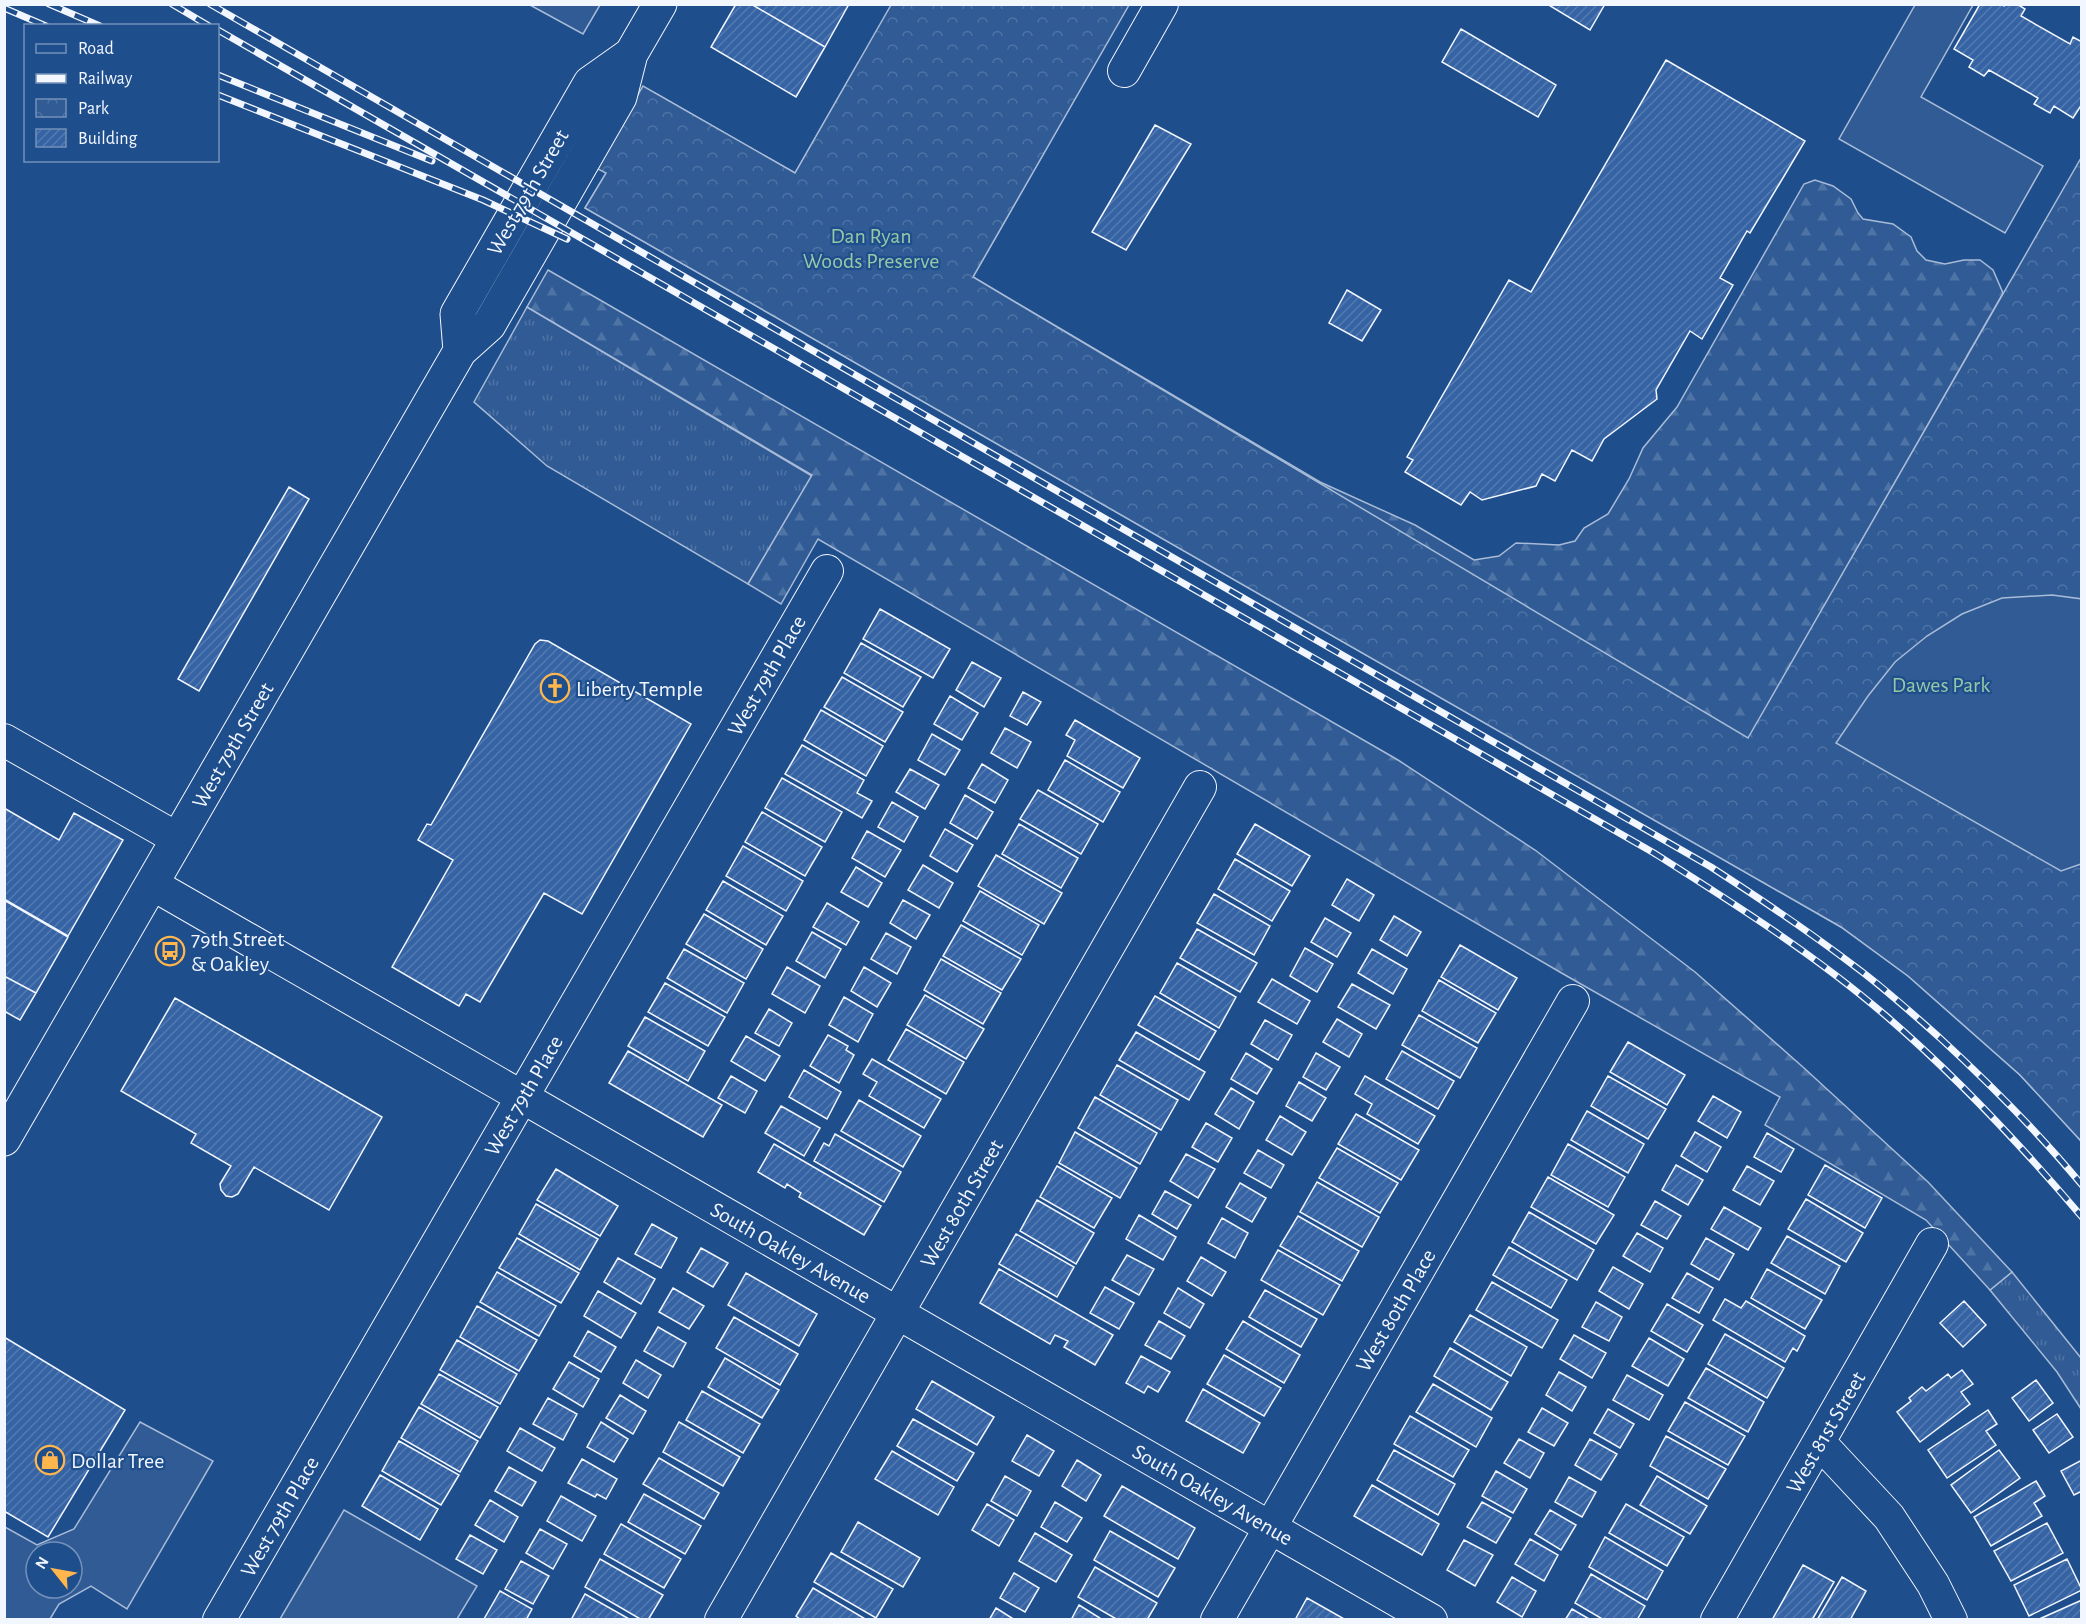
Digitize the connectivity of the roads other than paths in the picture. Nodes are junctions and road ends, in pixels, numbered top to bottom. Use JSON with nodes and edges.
{"nodes":[{"id":1,"x":660,"y":4,"type":"edge"},
{"id":2,"x":1162,"y":4,"type":"edge"},
{"id":3,"x":1124,"y":71,"type":"dead end"},
{"id":4,"x":826,"y":571,"type":"dead end"},
{"id":5,"x":4,"y":740,"type":"edge"},
{"id":6,"x":1200,"y":787,"type":"dead end"},
{"id":7,"x":178,"y":839,"type":"junction"},
{"id":8,"x":152,"y":884,"type":"junction"},
{"id":9,"x":1573,"y":1001,"type":"dead end"},
{"id":10,"x":521,"y":1098,"type":"junction"},
{"id":11,"x":4,"y":1139,"type":"edge"},
{"id":12,"x":1932,"y":1244,"type":"dead end"},
{"id":13,"x":898,"y":1314,"type":"junction"},
{"id":14,"x":1819,"y":1442,"type":"junction"},
{"id":15,"x":1271,"y":1527,"type":"junction"},
{"id":16,"x":219,"y":1620,"type":"edge"},
{"id":17,"x":721,"y":1620,"type":"edge"},
{"id":18,"x":1217,"y":1620,"type":"edge"},
{"id":19,"x":1431,"y":1620,"type":"edge"},
{"id":20,"x":1717,"y":1620,"type":"edge"},
{"id":21,"x":1952,"y":1620,"type":"edge"}],
"edges":[{"from":1,"to":7,"type":"main road","name":"West 79th Street"},
{"from":2,"to":3,"type":"street"},
{"from":4,"to":10,"type":"street","name":"West 79th Place"},
{"from":5,"to":7,"type":"street"},
{"from":6,"to":13,"type":"street","name":"West 80th Street"},
{"from":7,"to":8,"type":"main road","name":"West 79th Street"},
{"from":8,"to":10,"type":"street","name":"South Oakley Avenue"},
{"from":8,"to":11,"type":"main road","name":"West 79th Street"},
{"from":9,"to":15,"type":"street","name":"West 80th Place"},
{"from":10,"to":13,"type":"street","name":"South Oakley Avenue"},
{"from":10,"to":16,"type":"street","name":"West 79th Place"},
{"from":12,"to":14,"type":"street","name":"West 81st Street"},
{"from":13,"to":15,"type":"street","name":"South Oakley Avenue"},
{"from":13,"to":17,"type":"street","name":"West 80th Street"},
{"from":14,"to":20,"type":"street","name":"West 81st Street"},
{"from":14,"to":21,"type":"street"},
{"from":15,"to":18,"type":"street","name":"West 80th Place"},
{"from":15,"to":19,"type":"street","name":"South Oakley Avenue"}]}
